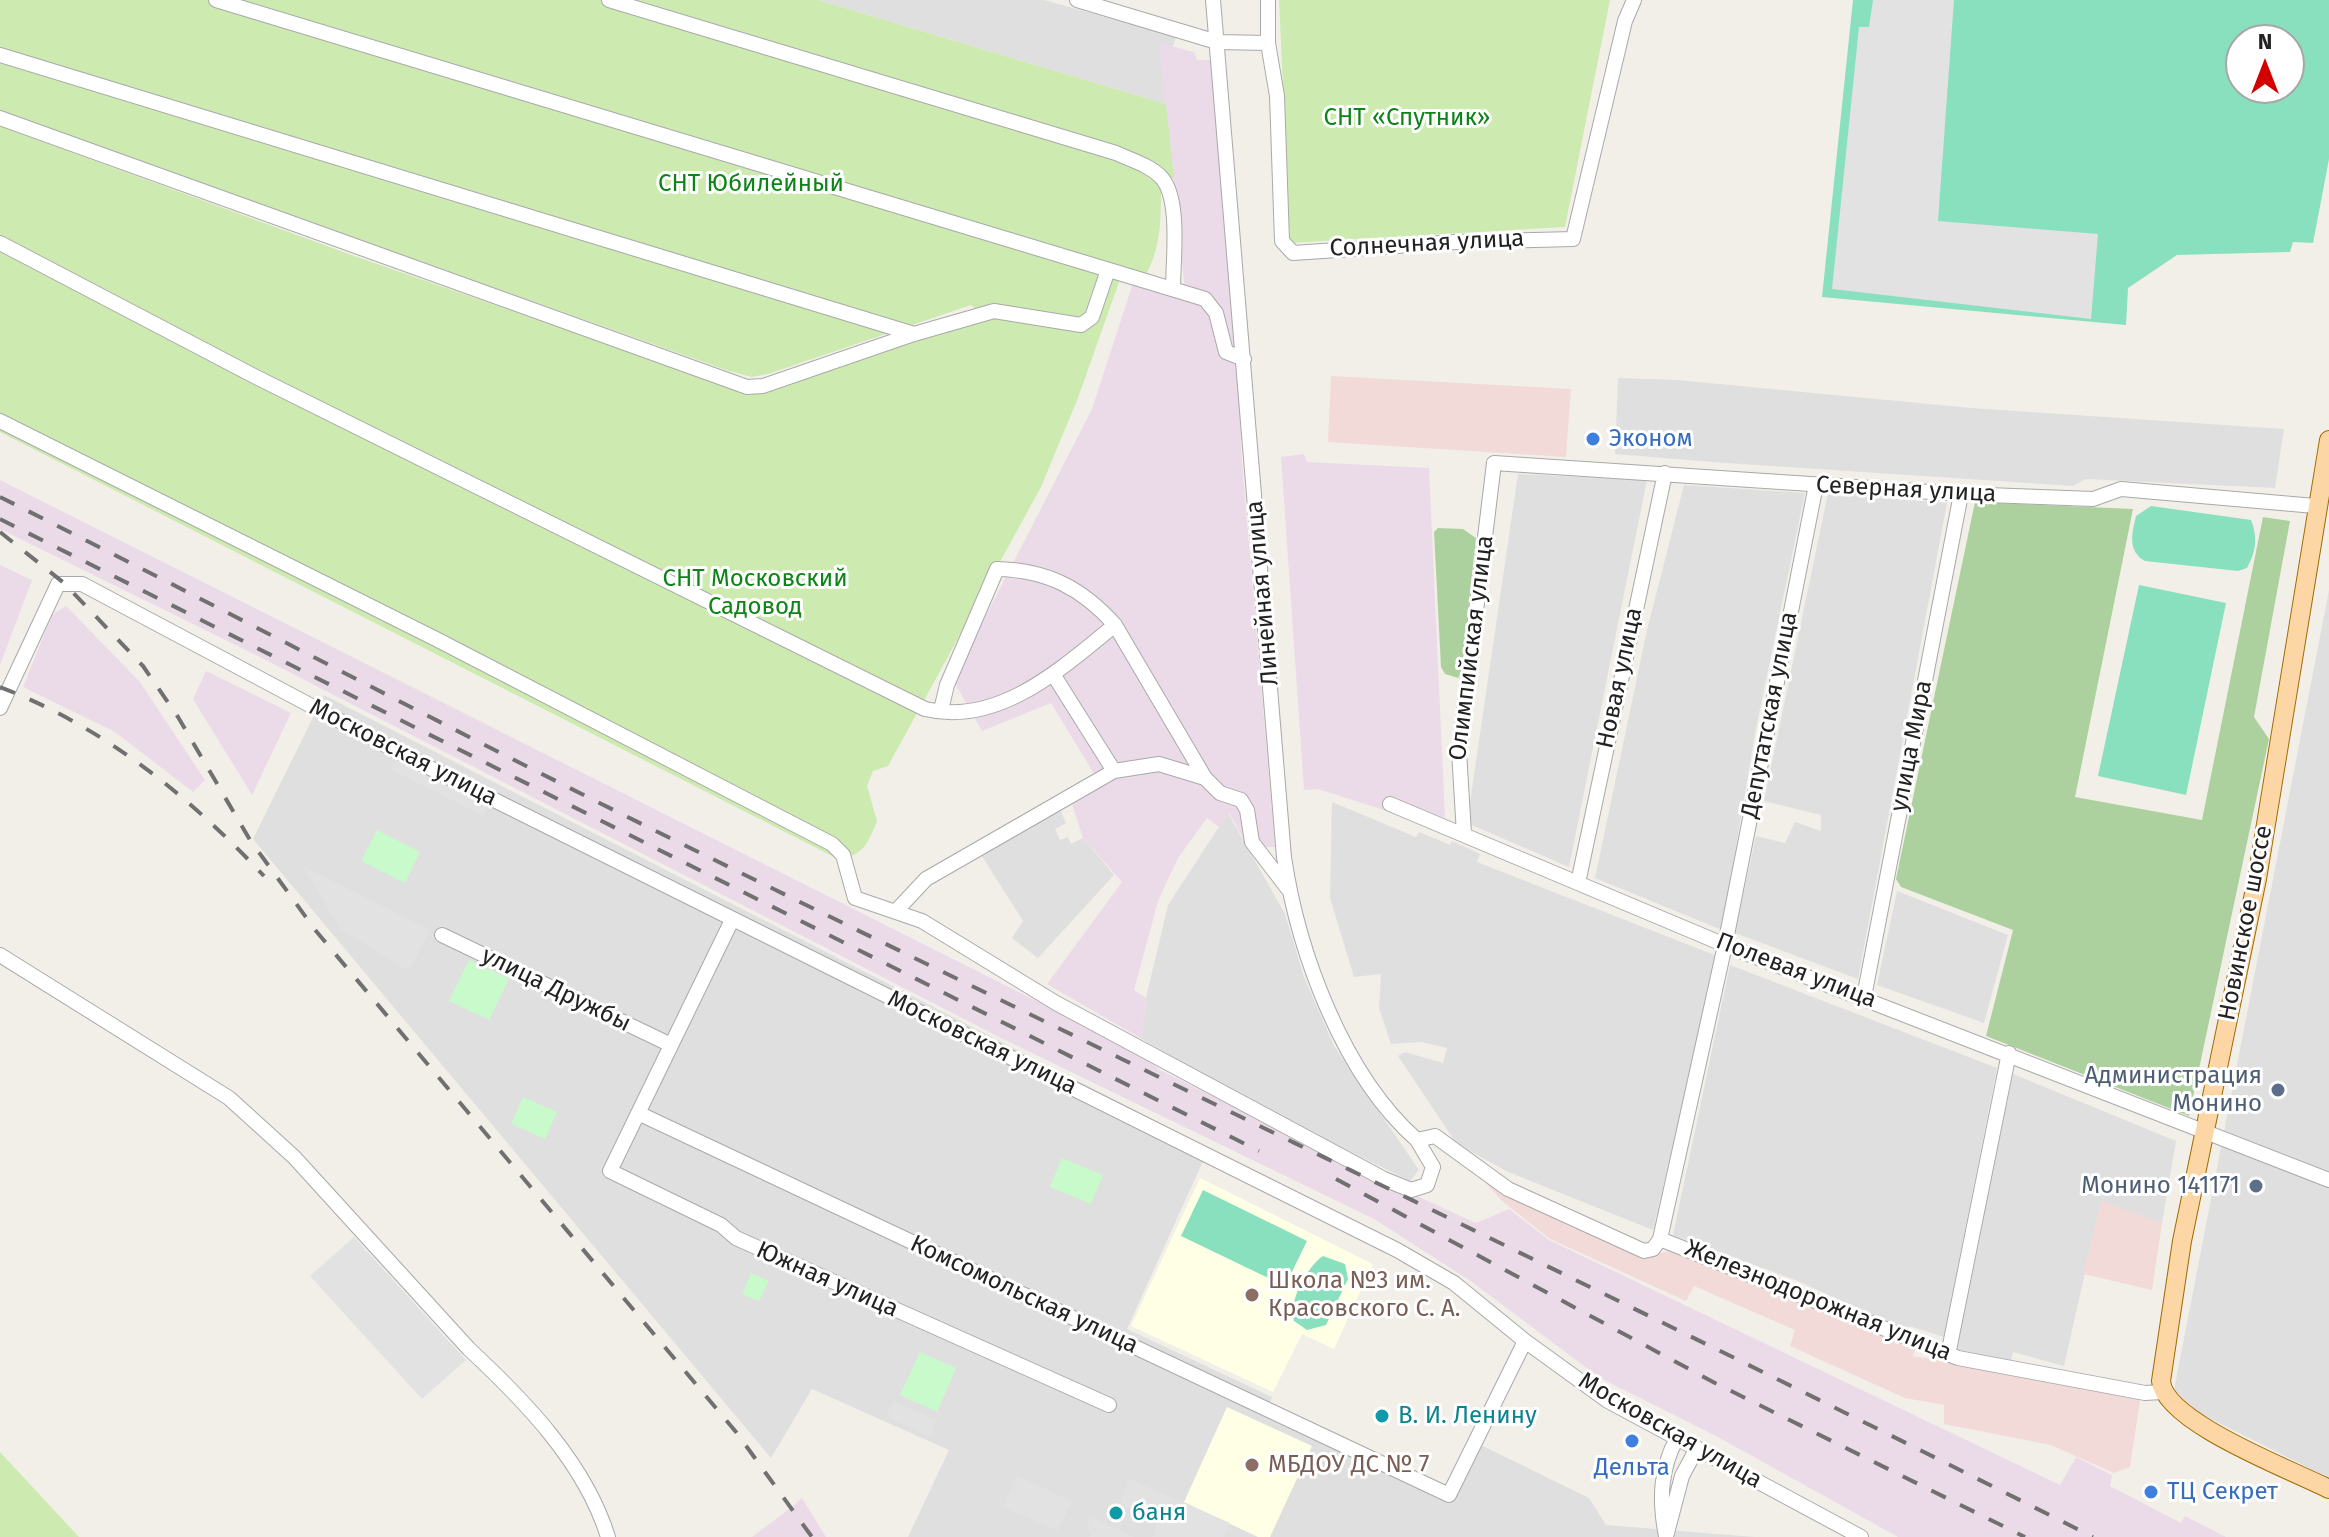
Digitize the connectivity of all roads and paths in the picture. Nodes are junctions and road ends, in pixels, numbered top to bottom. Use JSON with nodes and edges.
{"nodes":[{"id":1,"x":216,"y":0,"type":"edge"},
{"id":2,"x":609,"y":0,"type":"edge"},
{"id":3,"x":1077,"y":0,"type":"edge"},
{"id":4,"x":1213,"y":0,"type":"edge"},
{"id":5,"x":1268,"y":0,"type":"edge"},
{"id":6,"x":1634,"y":0,"type":"edge"},
{"id":7,"x":1217,"y":42,"type":"junction"},
{"id":8,"x":1268,"y":43,"type":"junction"},
{"id":9,"x":0,"y":55,"type":"edge"},
{"id":10,"x":0,"y":118,"type":"edge"},
{"id":11,"x":0,"y":243,"type":"edge"},
{"id":12,"x":1108,"y":270,"type":"junction"},
{"id":13,"x":1173,"y":289,"type":"junction"},
{"id":14,"x":914,"y":334,"type":"junction"},
{"id":15,"x":1244,"y":359,"type":"junction"},
{"id":16,"x":0,"y":421,"type":"edge"},
{"id":17,"x":2329,"y":440,"type":"edge"},
{"id":18,"x":1494,"y":463,"type":"joint"},
{"id":19,"x":1665,"y":473,"type":"junction"},
{"id":20,"x":1816,"y":485,"type":"junction"},
{"id":21,"x":1961,"y":494,"type":"junction"},
{"id":22,"x":2315,"y":506,"type":"junction"},
{"id":23,"x":1115,"y":625,"type":"junction"},
{"id":24,"x":1053,"y":674,"type":"junction"},
{"id":25,"x":0,"y":708,"type":"edge"},
{"id":26,"x":941,"y":710,"type":"junction"},
{"id":27,"x":1114,"y":771,"type":"junction"},
{"id":28,"x":1205,"y":778,"type":"junction"},
{"id":29,"x":1390,"y":804,"type":"dead end"},
{"id":30,"x":1464,"y":834,"type":"junction"},
{"id":31,"x":1578,"y":883,"type":"junction"},
{"id":32,"x":1288,"y":889,"type":"junction"},
{"id":33,"x":897,"y":910,"type":"junction"},
{"id":34,"x":732,"y":920,"type":"junction"},
{"id":35,"x":442,"y":935,"type":"dead end"},
{"id":36,"x":1725,"y":945,"type":"junction"},
{"id":37,"x":0,"y":955,"type":"edge"},
{"id":38,"x":1864,"y":997,"type":"junction"},
{"id":39,"x":671,"y":1045,"type":"junction"},
{"id":40,"x":2009,"y":1053,"type":"junction"},
{"id":41,"x":638,"y":1113,"type":"junction"},
{"id":42,"x":2205,"y":1133,"type":"junction"},
{"id":43,"x":1423,"y":1139,"type":"junction"},
{"id":44,"x":1480,"y":1172,"type":"junction"},
{"id":45,"x":1431,"y":1175,"type":"junction"},
{"id":46,"x":2329,"y":1180,"type":"edge"},
{"id":47,"x":1660,"y":1239,"type":"junction"},
{"id":48,"x":1525,"y":1341,"type":"junction"},
{"id":49,"x":1948,"y":1355,"type":"junction"},
{"id":50,"x":2159,"y":1396,"type":"junction"},
{"id":51,"x":1109,"y":1405,"type":"dead end"},
{"id":52,"x":1677,"y":1438,"type":"junction"},
{"id":53,"x":1697,"y":1448,"type":"junction"},
{"id":54,"x":2329,"y":1489,"type":"edge"},
{"id":55,"x":1666,"y":1536,"type":"edge"},
{"id":56,"x":608,"y":1537,"type":"edge"},
{"id":57,"x":1861,"y":1537,"type":"edge"}],
"edges":[{"from":1,"to":12,"type":"street"},
{"from":2,"to":13,"type":"street"},
{"from":3,"to":7,"type":"street"},
{"from":4,"to":7,"type":"street","name":"Линейная улица"},
{"from":5,"to":8,"type":"street"},
{"from":6,"to":8,"type":"street","name":"Солнечная улица"},
{"from":7,"to":8,"type":"street"},
{"from":7,"to":15,"type":"street","name":"Линейная улица"},
{"from":9,"to":14,"type":"street"},
{"from":10,"to":14,"type":"street"},
{"from":11,"to":26,"type":"street"},
{"from":12,"to":13,"type":"street"},
{"from":12,"to":14,"type":"street"},
{"from":13,"to":15,"type":"street"},
{"from":15,"to":32,"type":"street","name":"Линейная улица"},
{"from":16,"to":33,"type":"street"},
{"from":17,"to":22,"type":"main road","name":"Новинское шоссе"},
{"from":18,"to":19,"type":"street","name":"Северная улица"},
{"from":18,"to":30,"type":"street","name":"Олимпийская улица"},
{"from":19,"to":20,"type":"street","name":"Северная улица"},
{"from":19,"to":31,"type":"street","name":"Новая улица"},
{"from":20,"to":21,"type":"street","name":"Северная улица"},
{"from":20,"to":36,"type":"street","name":"Депутатская улица"},
{"from":21,"to":22,"type":"street","name":"Северная улица"},
{"from":21,"to":38,"type":"street","name":"улица Мира"},
{"from":22,"to":42,"type":"main road","name":"Новинское шоссе"},
{"from":23,"to":24,"type":"street"},
{"from":23,"to":26,"type":"street"},
{"from":23,"to":28,"type":"street"},
{"from":24,"to":26,"type":"street"},
{"from":24,"to":27,"type":"street"},
{"from":25,"to":34,"type":"street","name":"Московская улица"},
{"from":27,"to":28,"type":"street"},
{"from":27,"to":33,"type":"street"},
{"from":28,"to":32,"type":"street"},
{"from":29,"to":30,"type":"street","name":"Полевая улица"},
{"from":30,"to":31,"type":"street","name":"Полевая улица"},
{"from":31,"to":36,"type":"street","name":"Полевая улица"},
{"from":32,"to":43,"type":"street","name":"Линейная улица"},
{"from":33,"to":45,"type":"street"},
{"from":34,"to":39,"type":"street"},
{"from":34,"to":48,"type":"street","name":"Московская улица"},
{"from":35,"to":39,"type":"street","name":"улица Дружбы"},
{"from":36,"to":38,"type":"street","name":"Полевая улица"},
{"from":36,"to":47,"type":"street","name":"Депутатская улица"},
{"from":37,"to":56,"type":"street"},
{"from":38,"to":40,"type":"street","name":"Полевая улица"},
{"from":39,"to":41,"type":"street"},
{"from":40,"to":42,"type":"street","name":"Полевая улица"},
{"from":40,"to":49,"type":"street"},
{"from":41,"to":48,"type":"street","name":"Комсомольская улица"},
{"from":41,"to":51,"type":"street","name":"Южная улица"},
{"from":42,"to":46,"type":"street","name":"Полевая улица"},
{"from":42,"to":50,"type":"main road","name":"Новинское шоссе"},
{"from":43,"to":44,"type":"street","name":"Железнодорожная улица"},
{"from":43,"to":45,"type":"street"},
{"from":44,"to":45,"type":"street"},
{"from":44,"to":47,"type":"street","name":"Железнодорожная улица"},
{"from":47,"to":49,"type":"street","name":"Железнодорожная улица"},
{"from":48,"to":52,"type":"street","name":"Московская улица"},
{"from":49,"to":50,"type":"street","name":"Железнодорожная улица"},
{"from":50,"to":54,"type":"main road","name":"Железнодорожная улица"},
{"from":52,"to":53,"type":"street","name":"Московская улица"},
{"from":52,"to":55,"type":"street"},
{"from":53,"to":55,"type":"street"},
{"from":53,"to":57,"type":"street","name":"Московская улица"}]}
